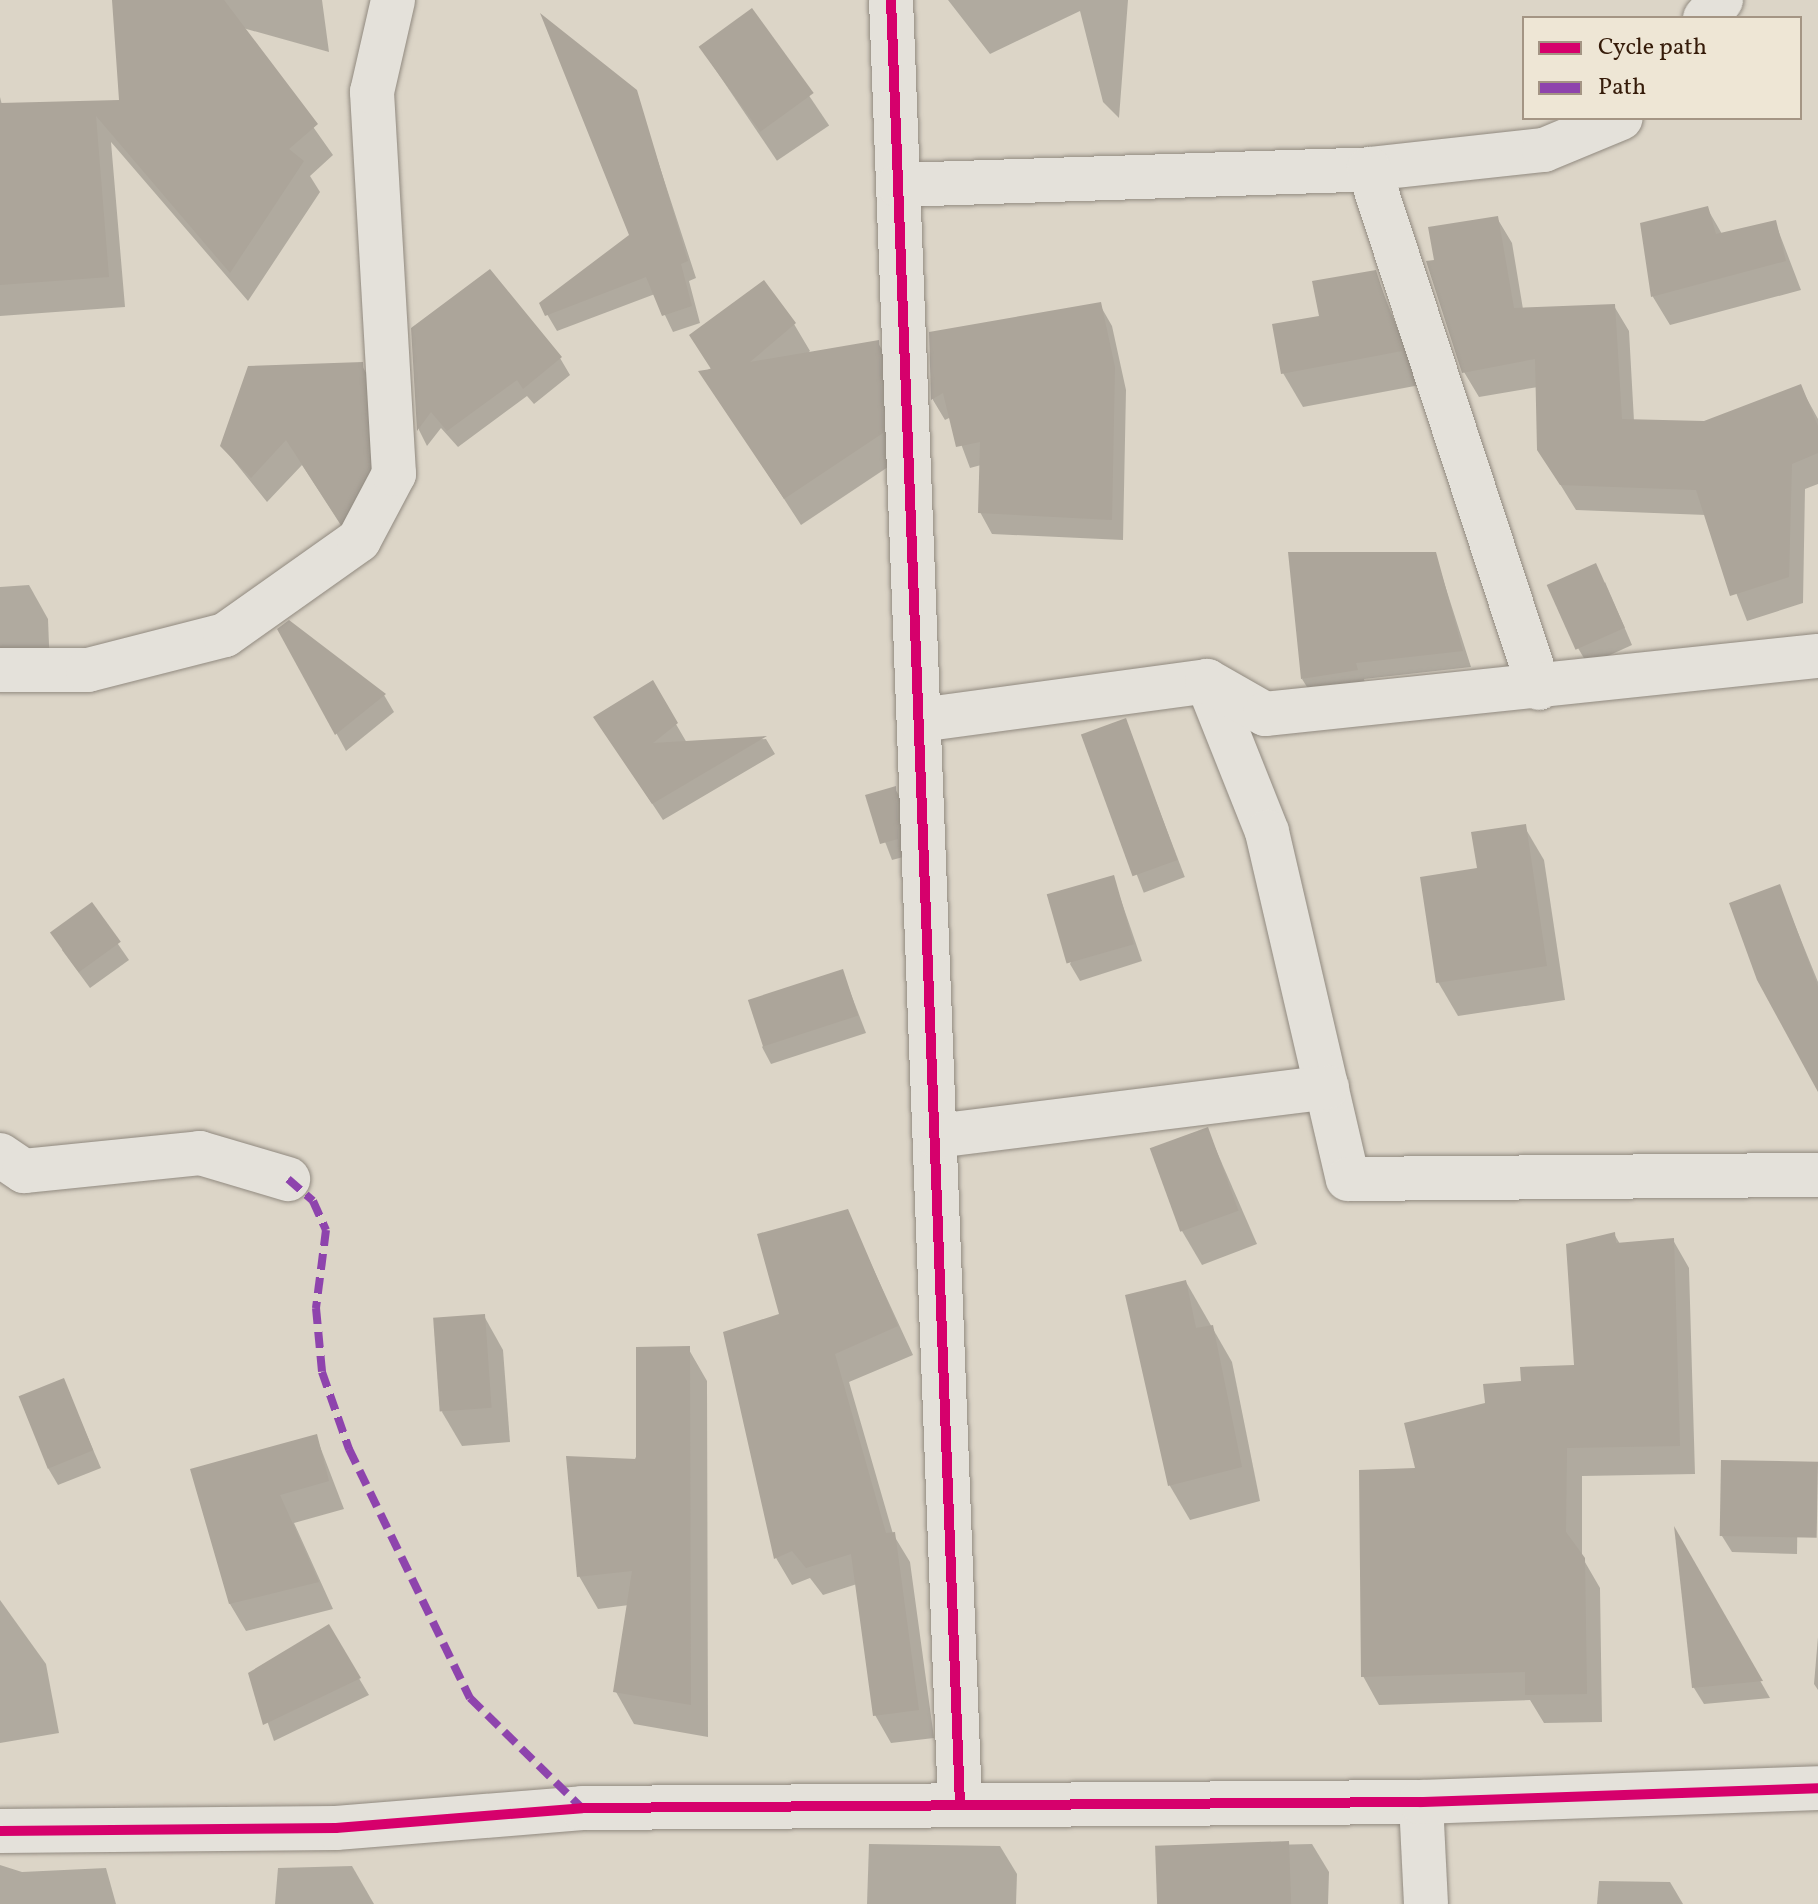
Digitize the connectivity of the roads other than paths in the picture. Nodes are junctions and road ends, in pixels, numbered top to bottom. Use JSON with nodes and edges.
{"nodes":[{"id":1,"x":393,"y":0,"type":"edge"},
{"id":2,"x":891,"y":0,"type":"edge"},
{"id":3,"x":1721,"y":0,"type":"edge"},
{"id":4,"x":1707,"y":16,"type":"edge"},
{"id":5,"x":1616,"y":120,"type":"edge"},
{"id":6,"x":1369,"y":169,"type":"junction"},
{"id":7,"x":899,"y":185,"type":"junction"},
{"id":8,"x":1818,"y":656,"type":"edge"},
{"id":9,"x":0,"y":670,"type":"edge"},
{"id":10,"x":1207,"y":681,"type":"junction"},
{"id":11,"x":1539,"y":688,"type":"junction"},
{"id":12,"x":920,"y":720,"type":"junction"},
{"id":13,"x":1327,"y":1087,"type":"junction"},
{"id":14,"x":936,"y":1136,"type":"junction"},
{"id":15,"x":0,"y":1155,"type":"edge"},
{"id":16,"x":1818,"y":1175,"type":"edge"},
{"id":17,"x":288,"y":1179,"type":"dead end"},
{"id":18,"x":1818,"y":1788,"type":"edge"},
{"id":19,"x":1421,"y":1802,"type":"junction"},
{"id":20,"x":960,"y":1803,"type":"junction"},
{"id":21,"x":0,"y":1831,"type":"edge"},
{"id":22,"x":1426,"y":1904,"type":"edge"}],
"edges":[{"from":1,"to":9,"type":"street"},
{"from":2,"to":7,"type":"street"},
{"from":3,"to":4,"type":"street"},
{"from":5,"to":6,"type":"street"},
{"from":6,"to":7,"type":"street"},
{"from":6,"to":11,"type":"street"},
{"from":7,"to":12,"type":"street"},
{"from":8,"to":11,"type":"street"},
{"from":10,"to":11,"type":"street"},
{"from":10,"to":12,"type":"street"},
{"from":10,"to":13,"type":"street"},
{"from":12,"to":14,"type":"street"},
{"from":13,"to":14,"type":"street"},
{"from":13,"to":16,"type":"street"},
{"from":14,"to":20,"type":"street"},
{"from":15,"to":17,"type":"street"},
{"from":18,"to":19,"type":"street"},
{"from":19,"to":20,"type":"street"},
{"from":19,"to":22,"type":"street"},
{"from":20,"to":21,"type":"street"}]}
